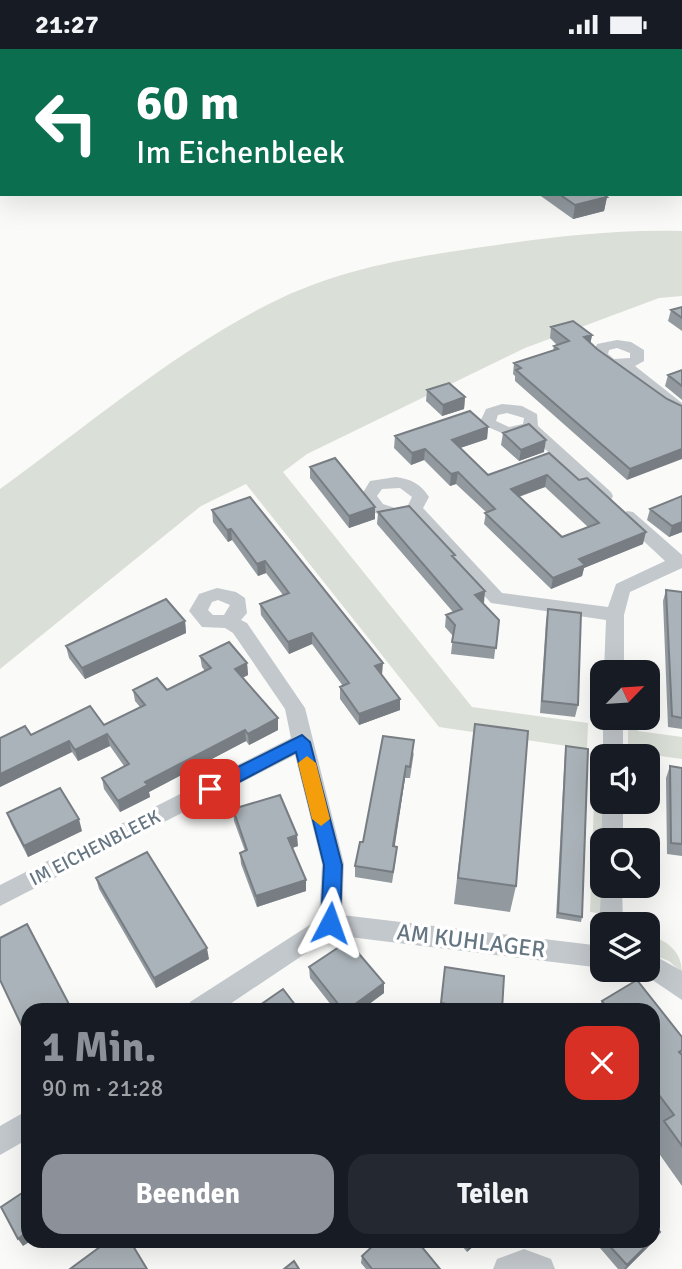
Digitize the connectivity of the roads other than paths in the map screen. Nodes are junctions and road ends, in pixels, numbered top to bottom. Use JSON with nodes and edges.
{"nodes":[{"id":1,"x":624,"y":365,"type":"edge"},
{"id":2,"x":682,"y":411,"type":"edge"},
{"id":3,"x":530,"y":427,"type":"edge"},
{"id":4,"x":414,"y":509,"type":"edge"},
{"id":5,"x":680,"y":562,"type":"edge"},
{"id":6,"x":615,"y":615,"type":"junction"},
{"id":7,"x":228,"y":621,"type":"dead end"},
{"id":8,"x":614,"y":660,"type":"edge"},
{"id":9,"x":302,"y":742,"type":"junction"},
{"id":10,"x":0,"y":896,"type":"edge"},
{"id":11,"x":330,"y":923,"type":"junction"},
{"id":12,"x":590,"y":956,"type":"edge"},
{"id":13,"x":660,"y":970,"type":"edge"},
{"id":14,"x":682,"y":989,"type":"edge"},
{"id":15,"x":210,"y":1003,"type":"edge"},
{"id":16,"x":21,"y":1128,"type":"edge"},
{"id":17,"x":0,"y":1142,"type":"edge"},
{"id":18,"x":507,"y":1269,"type":"edge"},
{"id":19,"x":541,"y":1269,"type":"edge"}],
"edges":[{"from":1,"to":2,"type":"street"},
{"from":3,"to":5,"type":"street"},
{"from":4,"to":6,"type":"street"},
{"from":5,"to":6,"type":"street"},
{"from":6,"to":8,"type":"street"},
{"from":7,"to":9,"type":"street"},
{"from":9,"to":10,"type":"street","name":"IM EICHENBLEEK"},
{"from":9,"to":11,"type":"street"},
{"from":11,"to":12,"type":"street","name":"AM KUHLAGER"},
{"from":11,"to":15,"type":"street"},
{"from":13,"to":14,"type":"street"},
{"from":16,"to":17,"type":"street"},
{"from":18,"to":19,"type":"street"}]}
